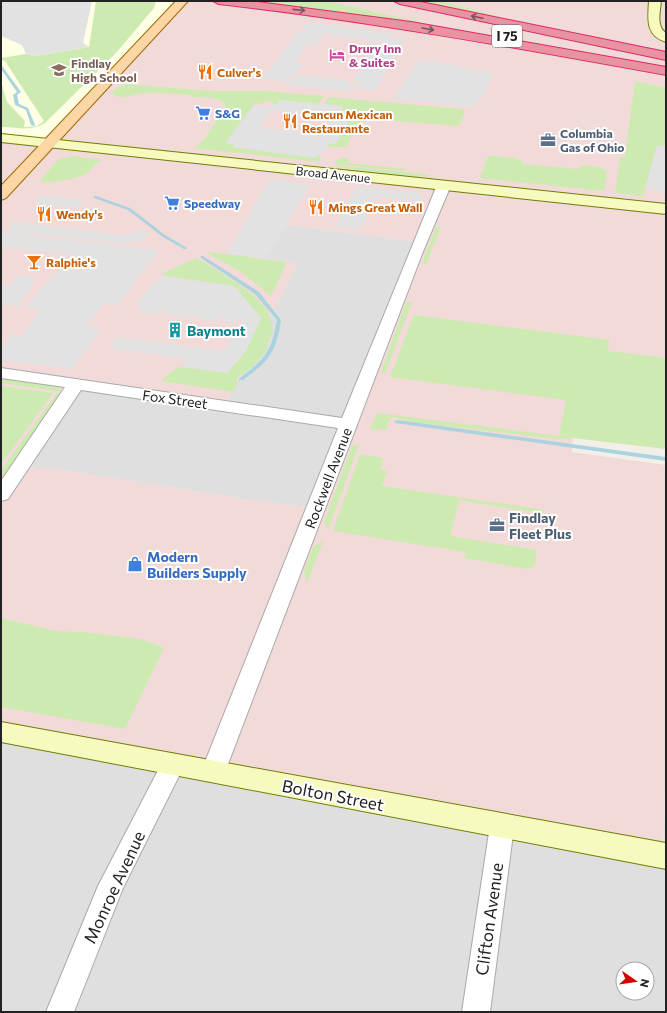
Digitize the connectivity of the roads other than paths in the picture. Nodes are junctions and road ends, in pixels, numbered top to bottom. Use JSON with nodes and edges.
{"nodes":[{"id":1,"x":182,"y":1,"type":"edge"},
{"id":2,"x":219,"y":1,"type":"edge"},
{"id":3,"x":453,"y":1,"type":"edge"},
{"id":4,"x":656,"y":1,"type":"edge"},
{"id":5,"x":396,"y":6,"type":"edge"},
{"id":6,"x":666,"y":38,"type":"edge"},
{"id":7,"x":636,"y":50,"type":"junction"},
{"id":8,"x":666,"y":56,"type":"edge"},
{"id":9,"x":666,"y":70,"type":"edge"},
{"id":10,"x":1,"y":138,"type":"edge"},
{"id":11,"x":49,"y":143,"type":"junction"},
{"id":12,"x":444,"y":185,"type":"junction"},
{"id":13,"x":1,"y":195,"type":"edge"},
{"id":14,"x":666,"y":209,"type":"edge"},
{"id":15,"x":1,"y":373,"type":"edge"},
{"id":16,"x":76,"y":384,"type":"junction"},
{"id":17,"x":348,"y":424,"type":"junction"},
{"id":18,"x":1,"y":495,"type":"edge"},
{"id":19,"x":1,"y":732,"type":"edge"},
{"id":20,"x":173,"y":764,"type":"junction"},
{"id":21,"x":213,"y":772,"type":"junction"},
{"id":22,"x":502,"y":826,"type":"junction"},
{"id":23,"x":666,"y":856,"type":"edge"},
{"id":24,"x":60,"y":1012,"type":"edge"},
{"id":25,"x":476,"y":1012,"type":"edge"}],
"edges":[{"from":1,"to":11,"type":"main road"},
{"from":2,"to":9,"type":"highway","one_way":true},
{"from":3,"to":7,"type":"highway"},
{"from":4,"to":6,"type":"main road"},
{"from":7,"to":5,"type":"highway","number":"I 75","one_way":true},
{"from":5,"to":9,"type":"highway","number":"I 75"},
{"from":7,"to":8,"type":"highway","number":"I 75"},
{"from":10,"to":11,"type":"main road","name":"Broad Avenue"},
{"from":11,"to":12,"type":"main road","name":"Broad Avenue"},
{"from":11,"to":13,"type":"main road"},
{"from":12,"to":14,"type":"main road","name":"Broad Avenue"},
{"from":12,"to":17,"type":"street","name":"Rockwell Avenue"},
{"from":15,"to":16,"type":"street","name":"Fox Street"},
{"from":16,"to":17,"type":"street","name":"Fox Street"},
{"from":16,"to":18,"type":"street"},
{"from":17,"to":21,"type":"street","name":"Rockwell Avenue"},
{"from":19,"to":20,"type":"main road","name":"Bolton Street"},
{"from":20,"to":21,"type":"main road","name":"Bolton Street"},
{"from":20,"to":24,"type":"street","name":"Monroe Avenue"},
{"from":21,"to":22,"type":"main road","name":"Bolton Street"},
{"from":22,"to":23,"type":"main road","name":"Bolton Street"},
{"from":22,"to":25,"type":"street","name":"Clifton Avenue"}]}
